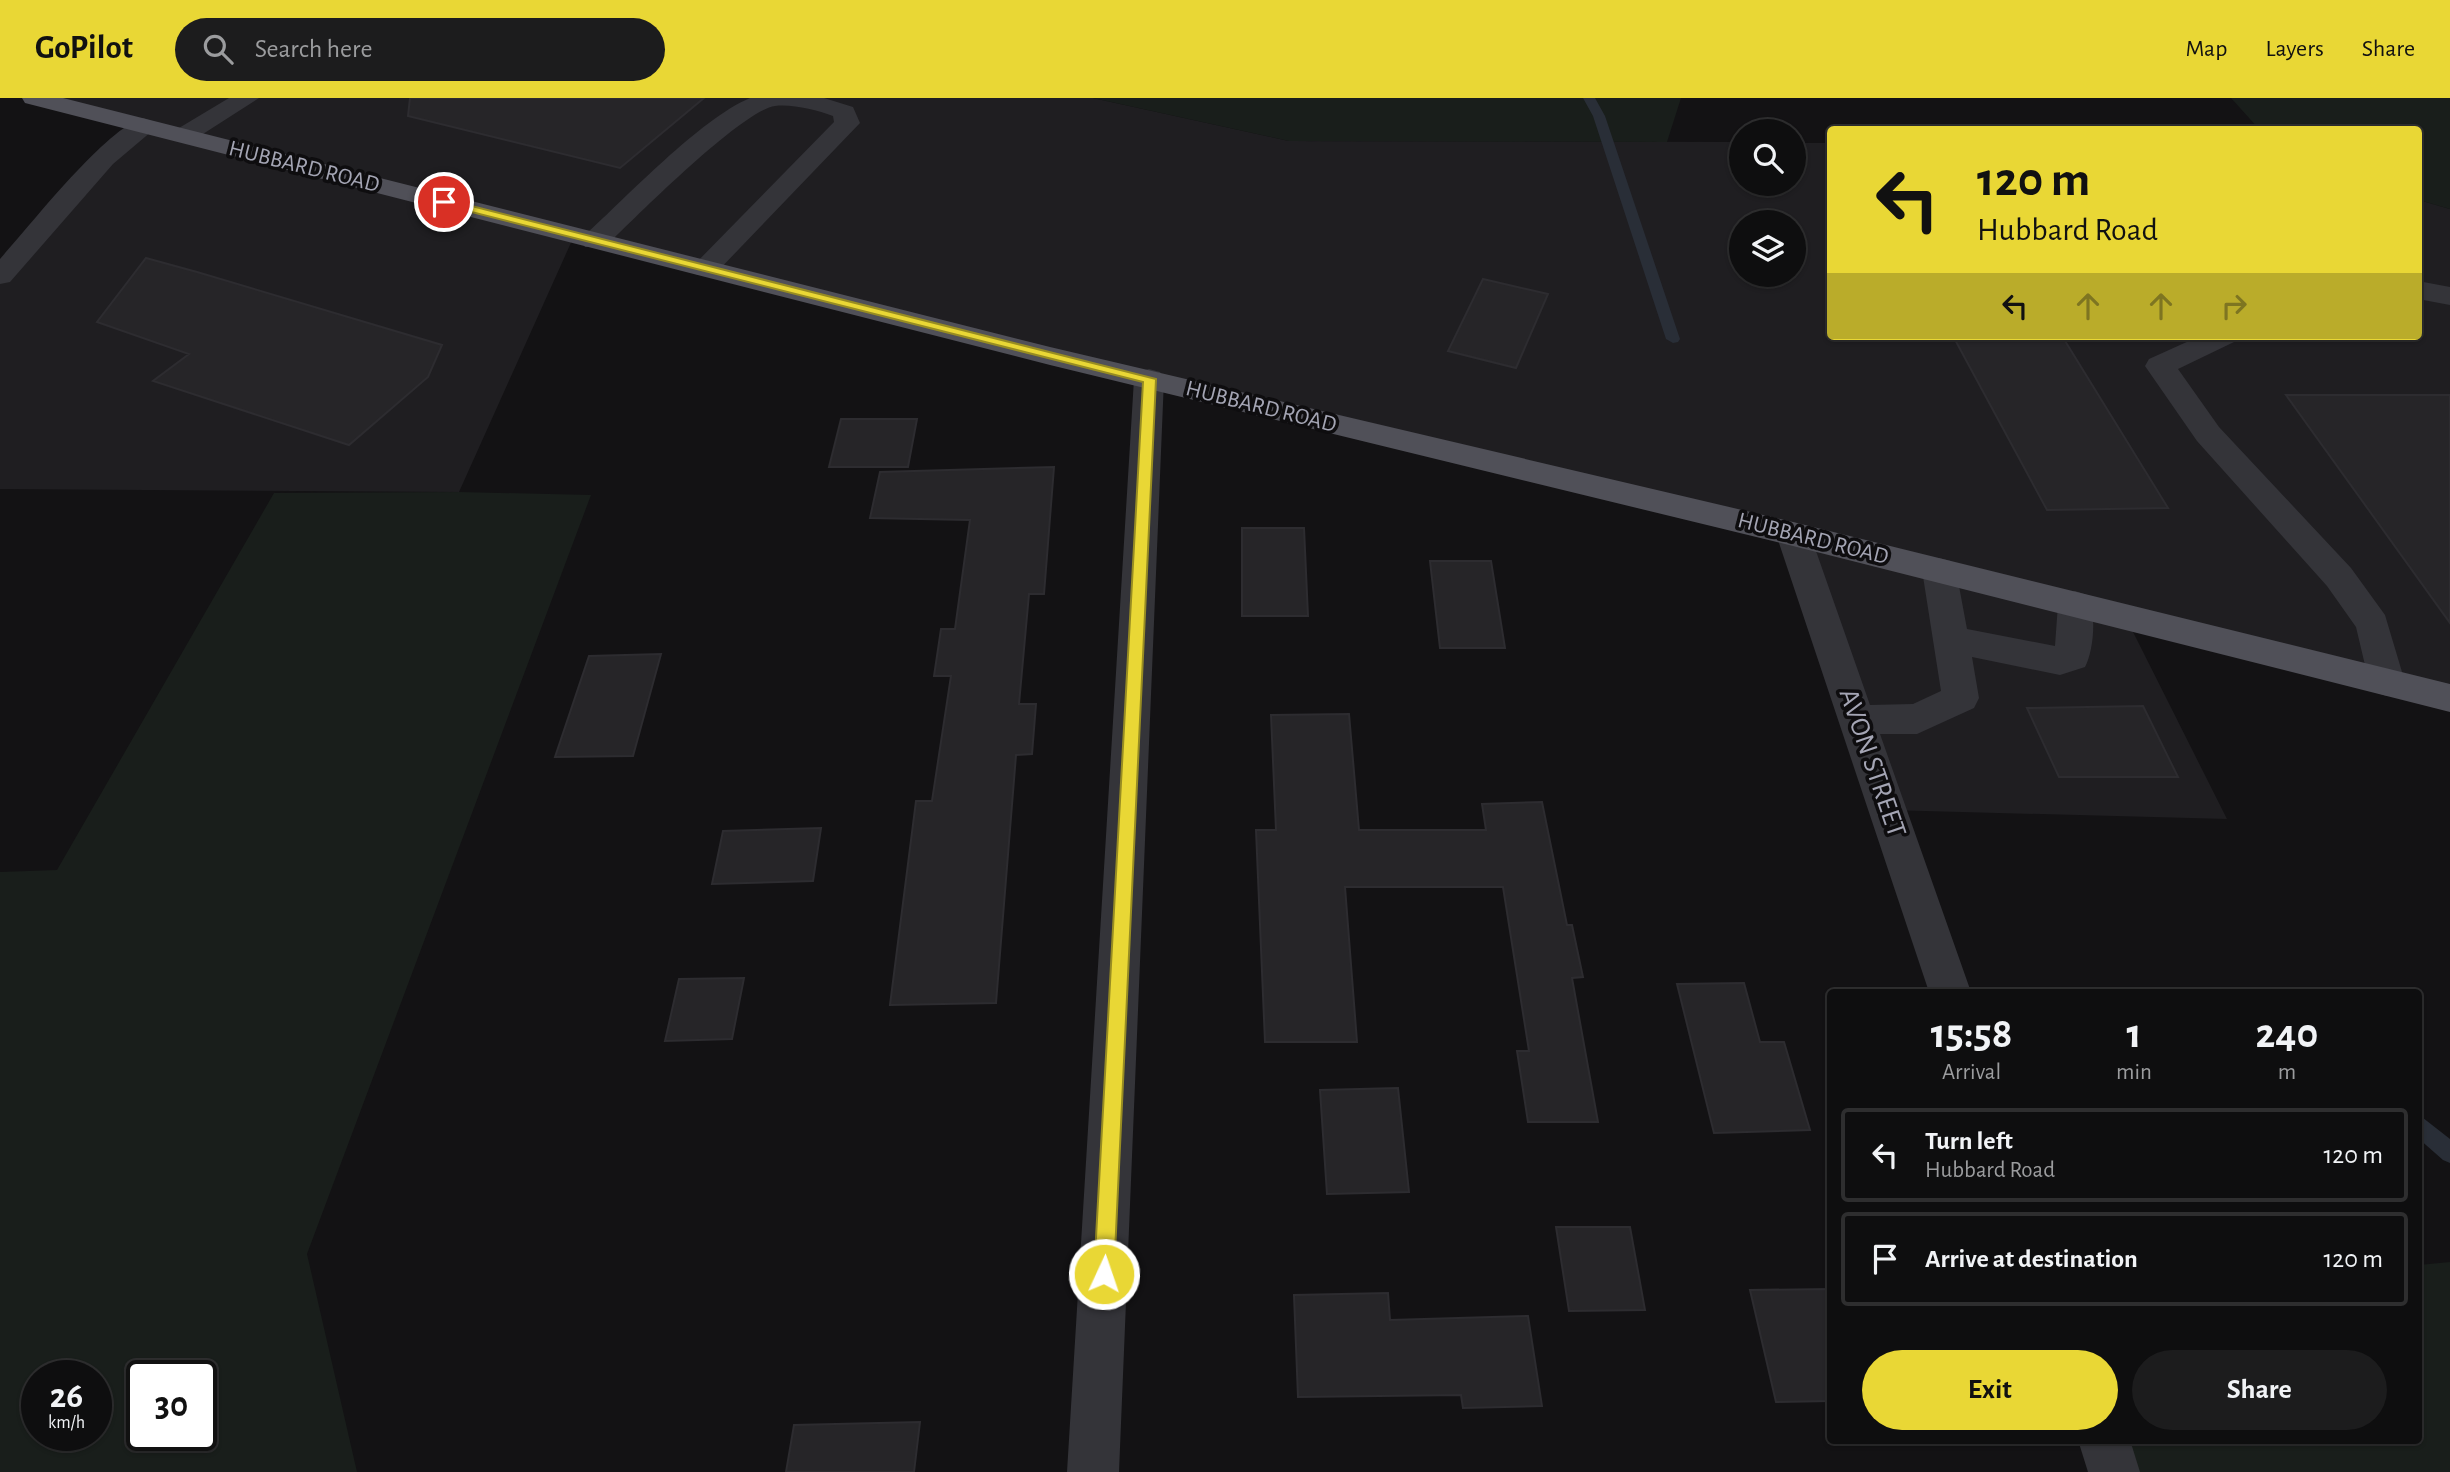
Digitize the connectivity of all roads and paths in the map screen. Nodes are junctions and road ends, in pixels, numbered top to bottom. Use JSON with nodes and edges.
{"nodes":[{"id":1,"x":33,"y":98,"type":"edge"},
{"id":2,"x":247,"y":98,"type":"edge"},
{"id":3,"x":143,"y":126,"type":"junction"},
{"id":4,"x":183,"y":136,"type":"junction"},
{"id":5,"x":595,"y":241,"type":"junction"},
{"id":6,"x":705,"y":268,"type":"junction"},
{"id":7,"x":0,"y":276,"type":"edge"},
{"id":8,"x":2422,"y":291,"type":"edge"},
{"id":9,"x":2450,"y":296,"type":"edge"},
{"id":10,"x":2215,"y":340,"type":"edge"},
{"id":11,"x":1149,"y":379,"type":"junction"},
{"id":12,"x":1793,"y":534,"type":"junction"},
{"id":13,"x":1939,"y":570,"type":"junction"},
{"id":14,"x":2075,"y":604,"type":"junction"},
{"id":15,"x":1952,"y":640,"type":"junction"},
{"id":16,"x":2387,"y":682,"type":"junction"},
{"id":17,"x":2450,"y":698,"type":"edge"},
{"id":18,"x":1858,"y":720,"type":"junction"},
{"id":19,"x":1949,"y":989,"type":"edge"},
{"id":20,"x":2105,"y":1444,"type":"edge"},
{"id":21,"x":1093,"y":1472,"type":"edge"},
{"id":22,"x":2115,"y":1472,"type":"edge"}],
"edges":[{"from":1,"to":3,"type":"main road","name":"HUBBARD ROAD"},
{"from":2,"to":4,"type":"street"},
{"from":3,"to":4,"type":"main road","name":"HUBBARD ROAD"},
{"from":3,"to":7,"type":"street"},
{"from":4,"to":5,"type":"main road","name":"HUBBARD ROAD"},
{"from":5,"to":6,"type":"main road","name":"HUBBARD ROAD"},
{"from":5,"to":6,"type":"street"},
{"from":6,"to":11,"type":"main road","name":"HUBBARD ROAD"},
{"from":8,"to":9,"type":"street"},
{"from":10,"to":16,"type":"street"},
{"from":11,"to":12,"type":"main road","name":"HUBBARD ROAD"},
{"from":11,"to":21,"type":"street"},
{"from":12,"to":13,"type":"main road","name":"HUBBARD ROAD"},
{"from":12,"to":18,"type":"street","name":"AVON STREET"},
{"from":13,"to":14,"type":"main road","name":"HUBBARD ROAD"},
{"from":13,"to":15,"type":"street"},
{"from":14,"to":15,"type":"street"},
{"from":14,"to":16,"type":"main road","name":"HUBBARD ROAD"},
{"from":15,"to":18,"type":"street"},
{"from":16,"to":17,"type":"main road","name":"HUBBARD ROAD"},
{"from":18,"to":19,"type":"street","name":"AVON STREET"},
{"from":20,"to":22,"type":"street"}]}
